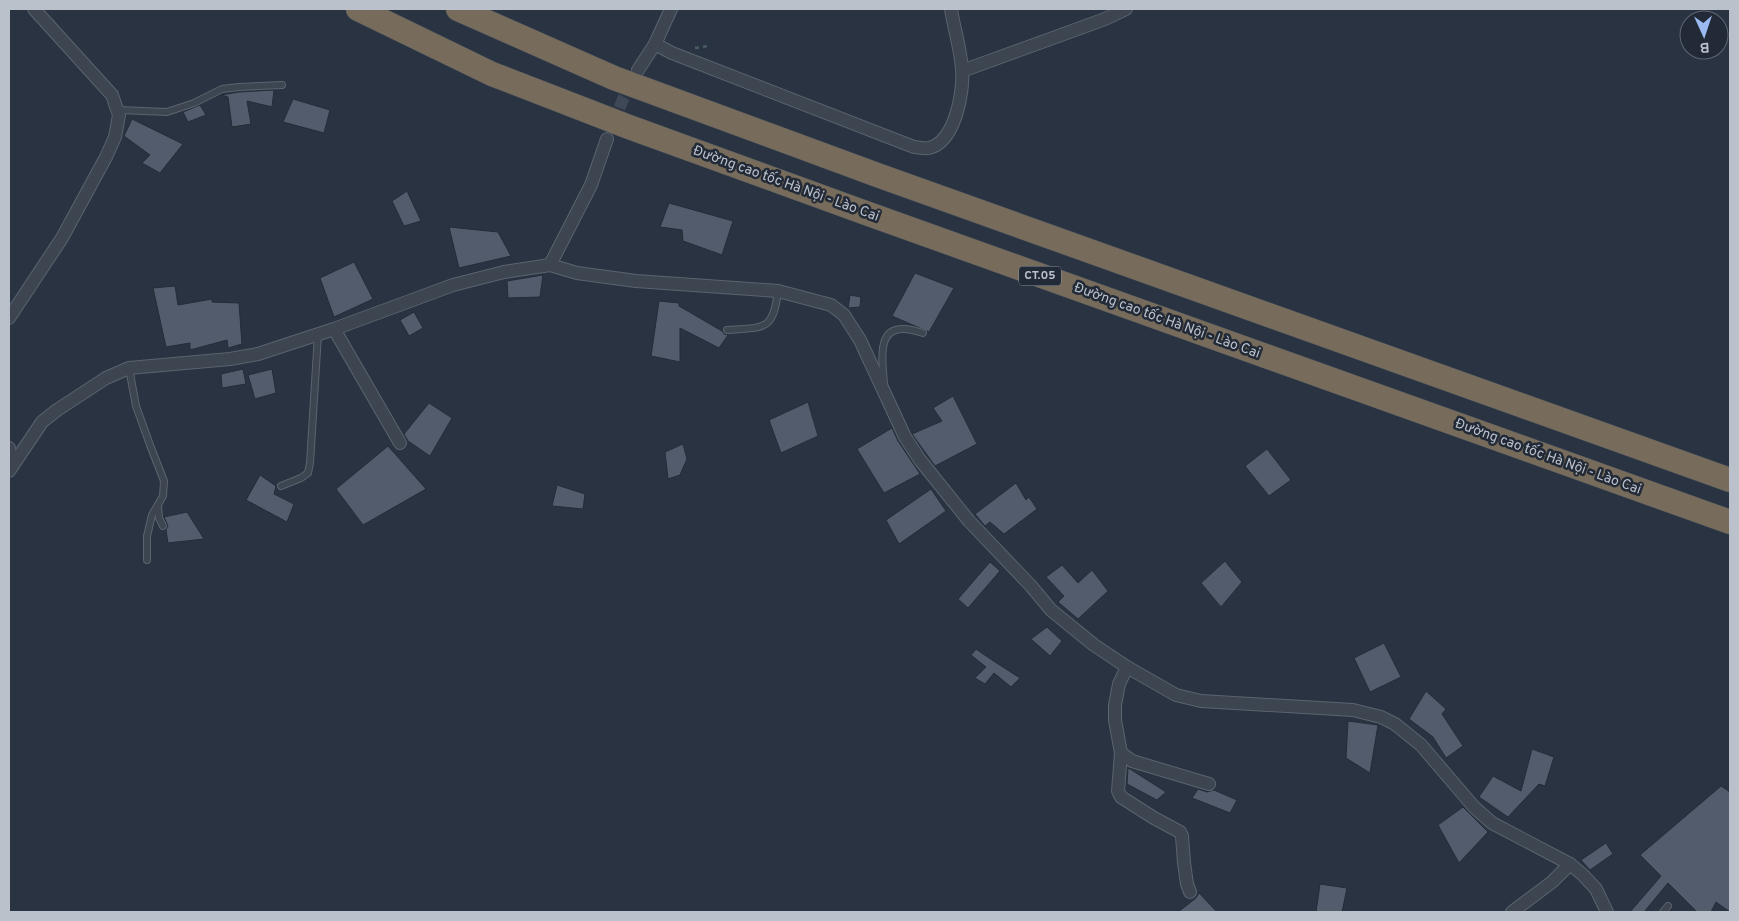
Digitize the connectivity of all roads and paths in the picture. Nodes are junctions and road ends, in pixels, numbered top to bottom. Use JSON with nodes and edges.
{"nodes":[{"id":1,"x":34,"y":9,"type":"edge"},
{"id":2,"x":358,"y":9,"type":"edge"},
{"id":3,"x":458,"y":9,"type":"edge"},
{"id":4,"x":671,"y":9,"type":"edge"},
{"id":5,"x":951,"y":9,"type":"edge"},
{"id":6,"x":1126,"y":9,"type":"edge"},
{"id":7,"x":655,"y":44,"type":"junction"},
{"id":8,"x":638,"y":70,"type":"tunnel mouth"},
{"id":9,"x":962,"y":71,"type":"junction"},
{"id":10,"x":282,"y":85,"type":"dead end"},
{"id":11,"x":119,"y":110,"type":"junction"},
{"id":12,"x":607,"y":139,"type":"tunnel mouth"},
{"id":13,"x":550,"y":265,"type":"junction"},
{"id":14,"x":778,"y":291,"type":"junction"},
{"id":15,"x":9,"y":318,"type":"edge"},
{"id":16,"x":334,"y":329,"type":"junction"},
{"id":17,"x":727,"y":330,"type":"dead end"},
{"id":18,"x":923,"y":332,"type":"dead end"},
{"id":19,"x":318,"y":334,"type":"junction"},
{"id":20,"x":129,"y":368,"type":"junction"},
{"id":21,"x":885,"y":392,"type":"junction"},
{"id":22,"x":400,"y":443,"type":"dead end"},
{"id":23,"x":9,"y":448,"type":"edge"},
{"id":24,"x":10,"y":468,"type":"edge"},
{"id":25,"x":1730,"y":480,"type":"edge"},
{"id":26,"x":281,"y":486,"type":"dead end"},
{"id":27,"x":158,"y":504,"type":"junction"},
{"id":28,"x":1730,"y":522,"type":"edge"},
{"id":29,"x":163,"y":526,"type":"dead end"},
{"id":30,"x":147,"y":560,"type":"dead end"},
{"id":31,"x":1127,"y":667,"type":"junction"},
{"id":32,"x":1121,"y":753,"type":"junction"},
{"id":33,"x":1208,"y":784,"type":"dead end"},
{"id":34,"x":1570,"y":864,"type":"junction"},
{"id":35,"x":1190,"y":892,"type":"dead end"},
{"id":36,"x":1668,"y":906,"type":"dead end"},
{"id":37,"x":1512,"y":912,"type":"edge"},
{"id":38,"x":1607,"y":912,"type":"edge"},
{"id":39,"x":1663,"y":912,"type":"edge"}],
"edges":[{"from":1,"to":11,"type":"street"},
{"from":2,"to":28,"type":"highway","name":"Đường cao tốc Hà Nội - Lào Cai","number":"CT.05"},
{"from":3,"to":25,"type":"highway"},
{"from":4,"to":7,"type":"street"},
{"from":5,"to":9,"type":"street"},
{"from":6,"to":9,"type":"street"},
{"from":7,"to":8,"type":"street"},
{"from":7,"to":9,"type":"street"},
{"from":10,"to":11,"type":"lane"},
{"from":11,"to":15,"type":"street"},
{"from":12,"to":13,"type":"street"},
{"from":13,"to":14,"type":"street"},
{"from":13,"to":16,"type":"street"},
{"from":14,"to":17,"type":"lane"},
{"from":14,"to":21,"type":"street"},
{"from":16,"to":19,"type":"street"},
{"from":16,"to":22,"type":"street"},
{"from":18,"to":21,"type":"lane"},
{"from":19,"to":20,"type":"street"},
{"from":19,"to":26,"type":"lane"},
{"from":20,"to":24,"type":"street"},
{"from":20,"to":27,"type":"lane"},
{"from":21,"to":31,"type":"street"},
{"from":23,"to":24,"type":"street"},
{"from":27,"to":29,"type":"lane"},
{"from":27,"to":30,"type":"lane"},
{"from":31,"to":32,"type":"street"},
{"from":31,"to":34,"type":"street"},
{"from":32,"to":33,"type":"street"},
{"from":32,"to":35,"type":"street"},
{"from":34,"to":37,"type":"street"},
{"from":34,"to":38,"type":"street"},
{"from":36,"to":39,"type":"lane"}]}
